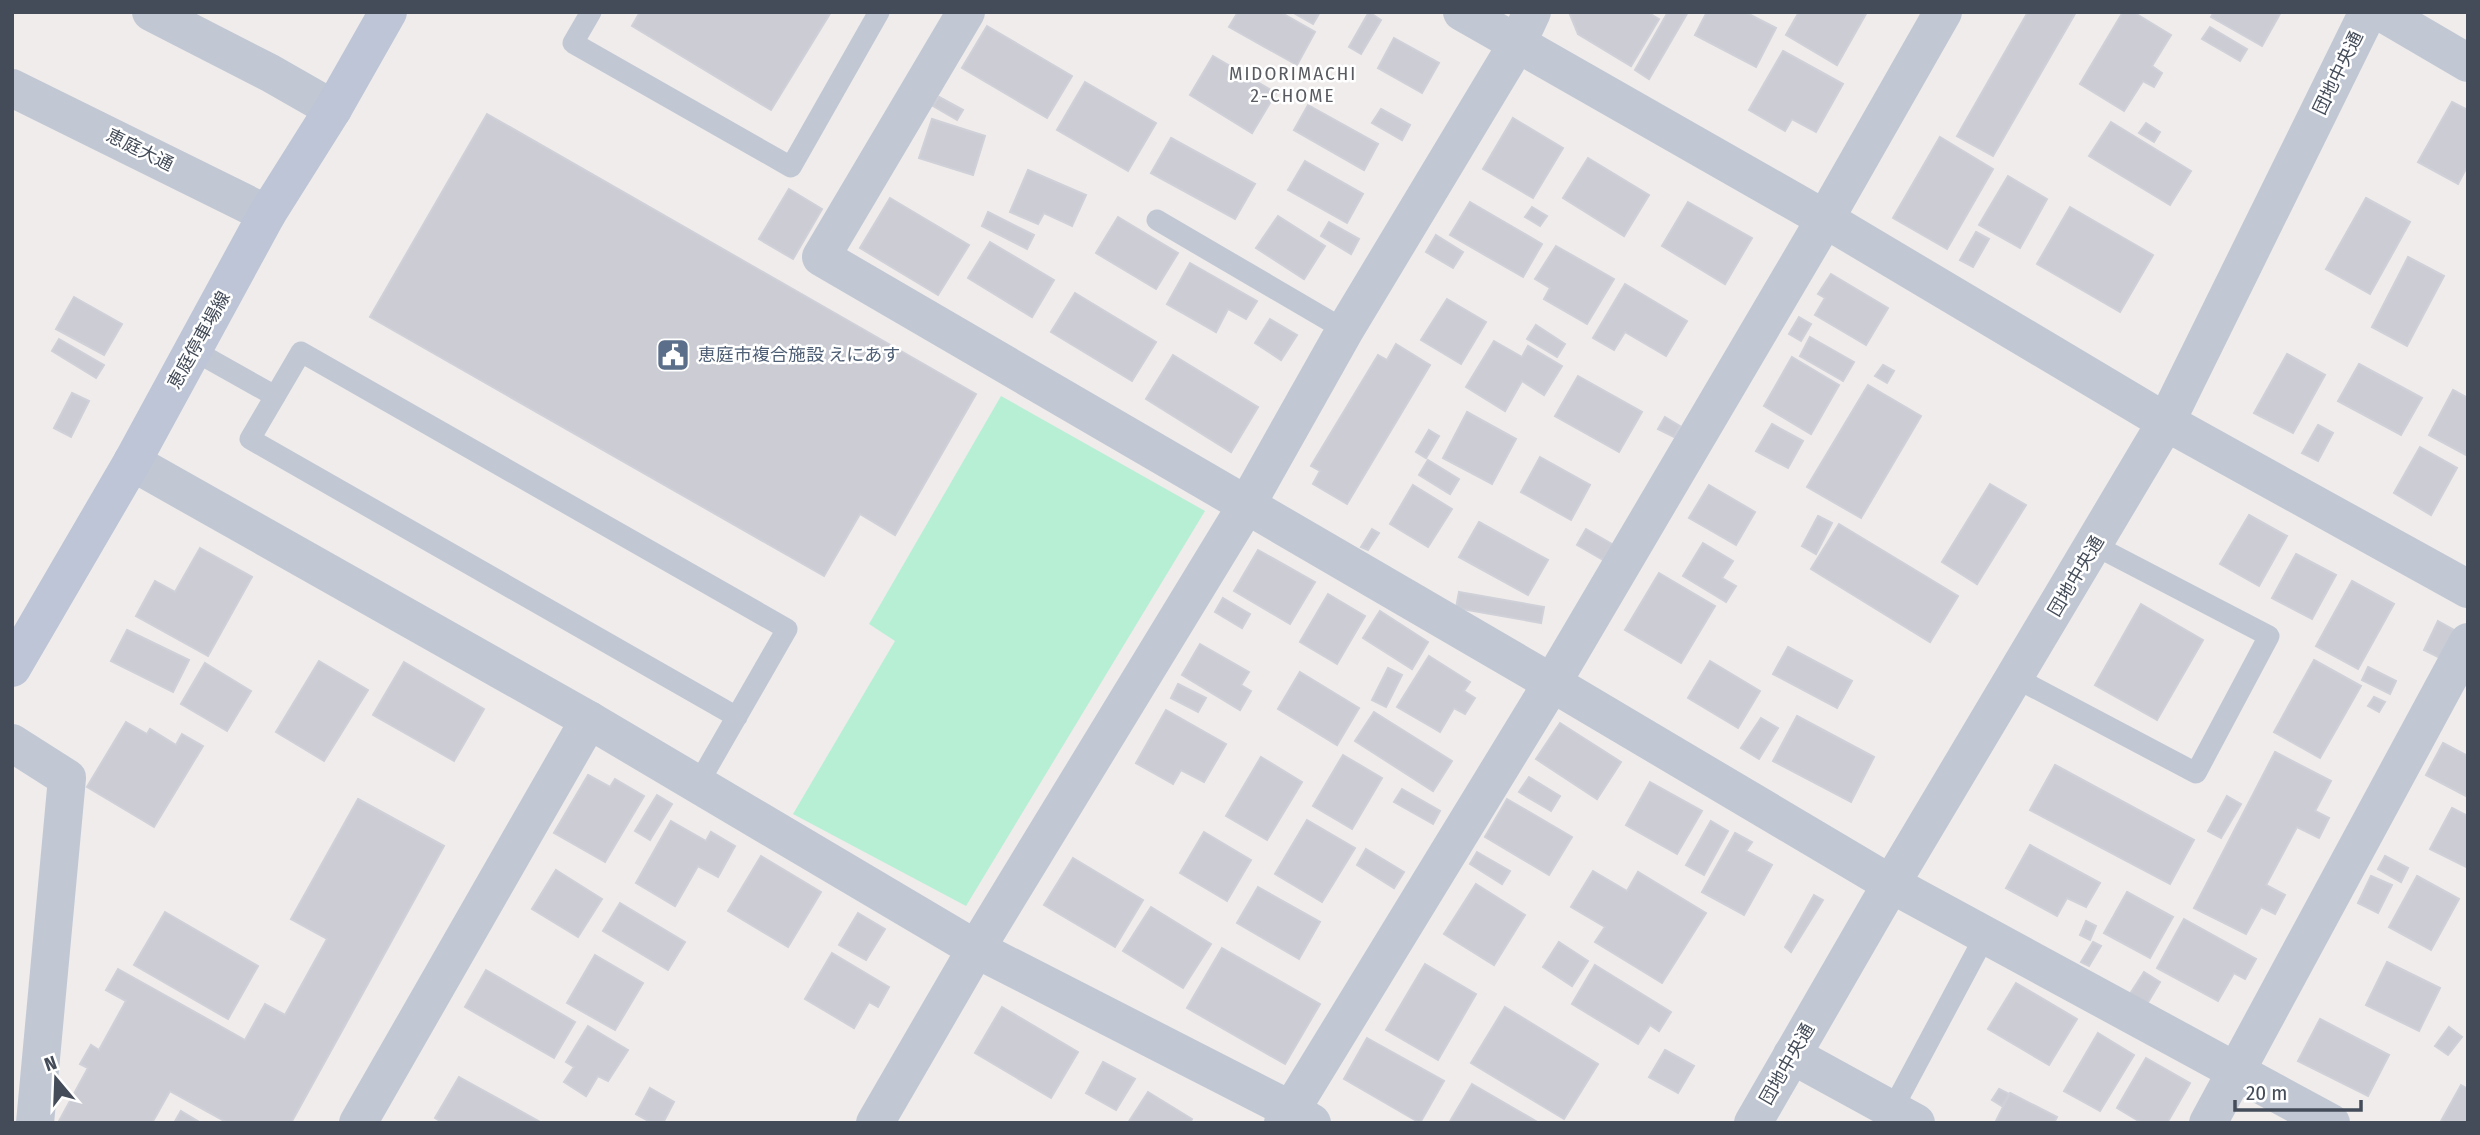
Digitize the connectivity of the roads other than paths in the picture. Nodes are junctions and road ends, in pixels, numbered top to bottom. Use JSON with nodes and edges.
{"nodes":[{"id":1,"x":151,"y":12,"type":"edge"},
{"id":2,"x":388,"y":12,"type":"edge"},
{"id":3,"x":591,"y":12,"type":"edge"},
{"id":4,"x":879,"y":12,"type":"edge"},
{"id":5,"x":967,"y":12,"type":"edge"},
{"id":6,"x":1461,"y":12,"type":"edge"},
{"id":7,"x":1943,"y":12,"type":"edge"},
{"id":8,"x":2368,"y":12,"type":"edge"},
{"id":9,"x":2381,"y":12,"type":"edge"},
{"id":10,"x":1525,"y":28,"type":"edge"},
{"id":11,"x":2468,"y":63,"type":"edge"},
{"id":12,"x":12,"y":88,"type":"edge"},
{"id":13,"x":333,"y":109,"type":"junction"},
{"id":14,"x":267,"y":214,"type":"junction"},
{"id":15,"x":1825,"y":219,"type":"junction"},
{"id":16,"x":1157,"y":220,"type":"dead end"},
{"id":17,"x":1345,"y":330,"type":"junction"},
{"id":18,"x":193,"y":350,"type":"junction"},
{"id":19,"x":275,"y":396,"type":"junction"},
{"id":20,"x":2166,"y":422,"type":"junction"},
{"id":21,"x":132,"y":462,"type":"junction"},
{"id":22,"x":1246,"y":506,"type":"junction"},
{"id":23,"x":2094,"y":545,"type":"junction"},
{"id":24,"x":2468,"y":589,"type":"edge"},
{"id":25,"x":2468,"y":642,"type":"edge"},
{"id":26,"x":12,"y":668,"type":"edge"},
{"id":27,"x":2014,"y":677,"type":"junction"},
{"id":28,"x":1552,"y":683,"type":"junction"},
{"id":29,"x":737,"y":717,"type":"junction"},
{"id":30,"x":589,"y":720,"type":"junction"},
{"id":31,"x":12,"y":743,"type":"edge"},
{"id":32,"x":698,"y":785,"type":"junction"},
{"id":33,"x":1891,"y":884,"type":"junction"},
{"id":34,"x":1985,"y":936,"type":"junction"},
{"id":35,"x":976,"y":949,"type":"junction"},
{"id":36,"x":1791,"y":1055,"type":"junction"},
{"id":37,"x":2236,"y":1070,"type":"junction"},
{"id":38,"x":1904,"y":1116,"type":"edge"},
{"id":39,"x":1295,"y":1118,"type":"edge"},
{"id":40,"x":34,"y":1123,"type":"edge"},
{"id":41,"x":358,"y":1123,"type":"edge"},
{"id":42,"x":875,"y":1123,"type":"edge"},
{"id":43,"x":1753,"y":1123,"type":"edge"},
{"id":44,"x":2208,"y":1123,"type":"edge"},
{"id":45,"x":2331,"y":1123,"type":"edge"}],
"edges":[{"from":1,"to":13,"type":"street"},
{"from":2,"to":13,"type":"main road","name":"恵庭停車場線"},
{"from":3,"to":4,"type":"lane"},
{"from":5,"to":22,"type":"street"},
{"from":6,"to":10,"type":"street"},
{"from":7,"to":15,"type":"street"},
{"from":8,"to":20,"type":"street","name":"団地中央通"},
{"from":9,"to":11,"type":"street"},
{"from":10,"to":15,"type":"street"},
{"from":10,"to":17,"type":"street"},
{"from":12,"to":14,"type":"street","name":"恵庭大通"},
{"from":13,"to":14,"type":"main road","name":"恵庭停車場線"},
{"from":14,"to":18,"type":"main road","name":"恵庭停車場線"},
{"from":15,"to":20,"type":"street"},
{"from":15,"to":28,"type":"street"},
{"from":16,"to":17,"type":"lane"},
{"from":17,"to":22,"type":"street"},
{"from":18,"to":19,"type":"lane"},
{"from":18,"to":21,"type":"main road","name":"恵庭停車場線"},
{"from":19,"to":29,"type":"lane"},
{"from":19,"to":29,"type":"lane"},
{"from":20,"to":23,"type":"street","name":"団地中央通"},
{"from":20,"to":24,"type":"street"},
{"from":21,"to":26,"type":"main road","name":"恵庭停車場線"},
{"from":21,"to":30,"type":"street"},
{"from":22,"to":28,"type":"street"},
{"from":22,"to":35,"type":"street"},
{"from":23,"to":27,"type":"street","name":"団地中央通"},
{"from":23,"to":27,"type":"lane"},
{"from":25,"to":37,"type":"street"},
{"from":27,"to":33,"type":"street","name":"団地中央通"},
{"from":28,"to":33,"type":"street"},
{"from":28,"to":39,"type":"street"},
{"from":29,"to":32,"type":"lane"},
{"from":30,"to":32,"type":"street"},
{"from":30,"to":41,"type":"street"},
{"from":31,"to":40,"type":"street"},
{"from":32,"to":35,"type":"street"},
{"from":33,"to":34,"type":"street"},
{"from":33,"to":36,"type":"street","name":"団地中央通"},
{"from":34,"to":37,"type":"street"},
{"from":34,"to":38,"type":"lane"},
{"from":35,"to":39,"type":"street"},
{"from":35,"to":42,"type":"street"},
{"from":36,"to":38,"type":"street"},
{"from":36,"to":43,"type":"street","name":"団地中央通"},
{"from":37,"to":44,"type":"street"},
{"from":37,"to":45,"type":"street"}]}
